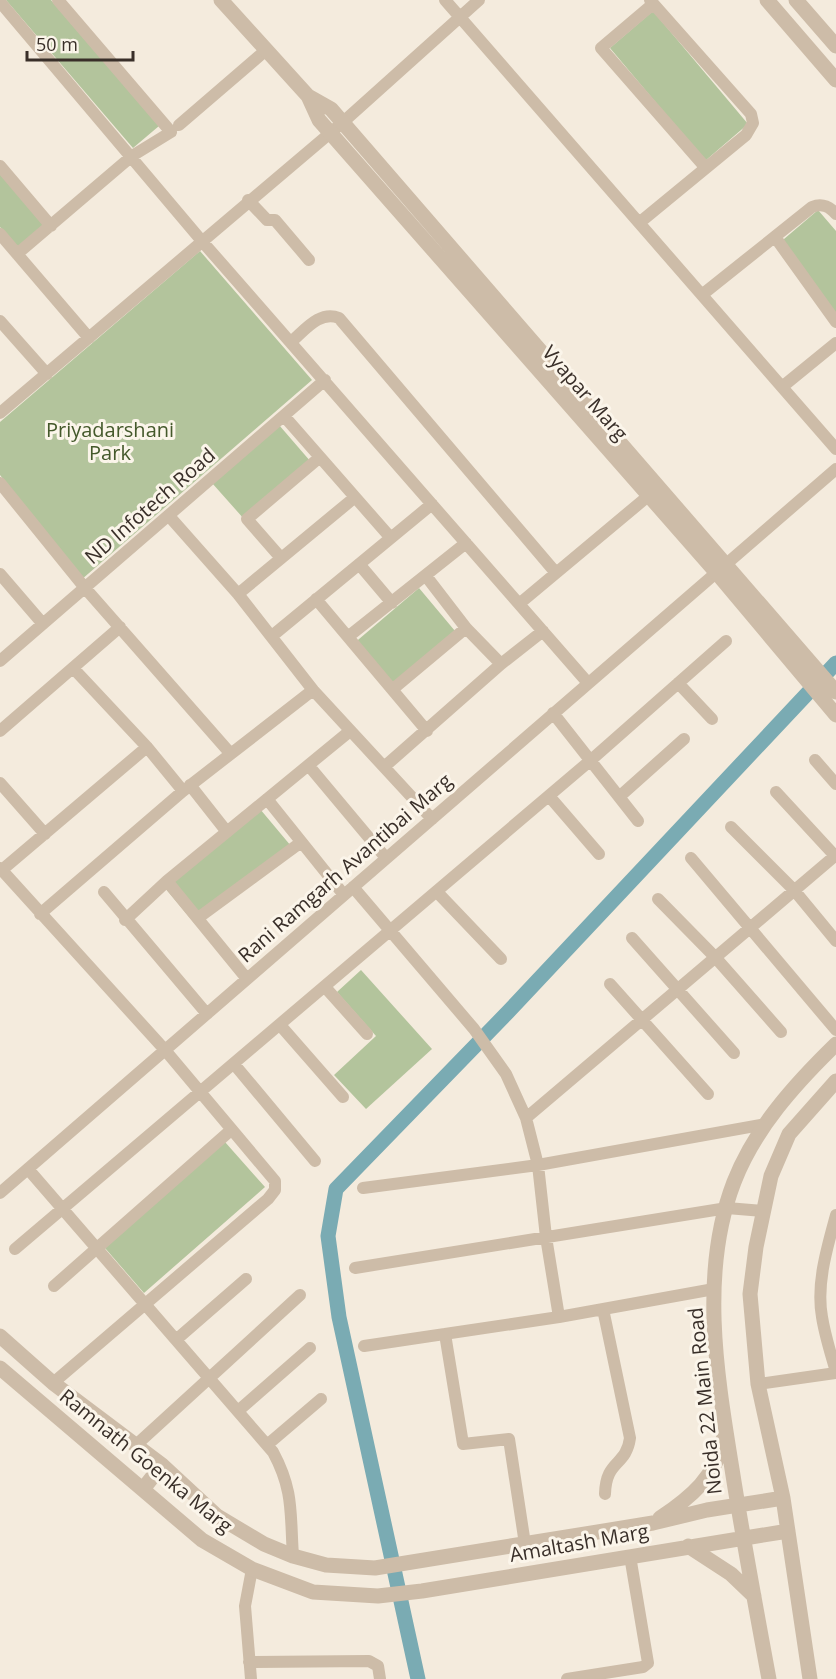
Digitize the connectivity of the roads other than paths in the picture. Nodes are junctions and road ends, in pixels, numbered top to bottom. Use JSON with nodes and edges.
{"nodes":[{"id":1,"x":58,"y":0,"type":"edge"},
{"id":2,"x":221,"y":0,"type":"edge"},
{"id":3,"x":445,"y":0,"type":"edge"},
{"id":4,"x":479,"y":0,"type":"edge"},
{"id":5,"x":767,"y":0,"type":"edge"},
{"id":6,"x":796,"y":0,"type":"edge"},
{"id":7,"x":0,"y":2,"type":"edge"},
{"id":8,"x":651,"y":2,"type":"edge"},
{"id":9,"x":460,"y":17,"type":"junction"},
{"id":10,"x":836,"y":46,"type":"edge"},
{"id":11,"x":265,"y":51,"type":"junction"},
{"id":12,"x":836,"y":80,"type":"edge"},
{"id":13,"x":179,"y":125,"type":"dead end"},
{"id":14,"x":336,"y":127,"type":"junction"},
{"id":15,"x":132,"y":156,"type":"junction"},
{"id":16,"x":0,"y":166,"type":"edge"},
{"id":17,"x":705,"y":167,"type":"junction"},
{"id":18,"x":248,"y":200,"type":"junction"},
{"id":19,"x":836,"y":214,"type":"edge"},
{"id":20,"x":639,"y":223,"type":"junction"},
{"id":21,"x":51,"y":226,"type":"junction"},
{"id":22,"x":0,"y":234,"type":"edge"},
{"id":23,"x":775,"y":237,"type":"junction"},
{"id":24,"x":201,"y":240,"type":"junction"},
{"id":25,"x":17,"y":254,"type":"junction"},
{"id":26,"x":309,"y":260,"type":"dead end"},
{"id":27,"x":703,"y":294,"type":"junction"},
{"id":28,"x":0,"y":321,"type":"edge"},
{"id":29,"x":836,"y":322,"type":"edge"},
{"id":30,"x":89,"y":338,"type":"junction"},
{"id":31,"x":291,"y":342,"type":"junction"},
{"id":32,"x":836,"y":343,"type":"edge"},
{"id":33,"x":47,"y":374,"type":"junction"},
{"id":34,"x":325,"y":380,"type":"junction"},
{"id":35,"x":782,"y":387,"type":"junction"},
{"id":36,"x":0,"y":412,"type":"edge"},
{"id":37,"x":284,"y":416,"type":"junction"},
{"id":38,"x":836,"y":449,"type":"edge"},
{"id":39,"x":319,"y":458,"type":"junction"},
{"id":40,"x":836,"y":470,"type":"edge"},
{"id":41,"x":0,"y":483,"type":"edge"},
{"id":42,"x":647,"y":497,"type":"junction"},
{"id":43,"x":354,"y":498,"type":"junction"},
{"id":44,"x":432,"y":504,"type":"junction"},
{"id":45,"x":169,"y":516,"type":"junction"},
{"id":46,"x":390,"y":537,"type":"junction"},
{"id":47,"x":466,"y":543,"type":"junction"},
{"id":48,"x":281,"y":558,"type":"junction"},
{"id":49,"x":359,"y":564,"type":"junction"},
{"id":50,"x":720,"y":568,"type":"junction"},
{"id":51,"x":556,"y":573,"type":"junction"},
{"id":52,"x":426,"y":576,"type":"junction"},
{"id":53,"x":2,"y":579,"type":"edge"},
{"id":54,"x":85,"y":588,"type":"junction"},
{"id":55,"x":238,"y":594,"type":"junction"},
{"id":56,"x":316,"y":599,"type":"junction"},
{"id":57,"x":392,"y":603,"type":"junction"},
{"id":58,"x":519,"y":604,"type":"junction"},
{"id":59,"x":43,"y":624,"type":"junction"},
{"id":60,"x":120,"y":627,"type":"junction"},
{"id":61,"x":466,"y":627,"type":"junction"},
{"id":62,"x":543,"y":631,"type":"junction"},
{"id":63,"x":272,"y":636,"type":"junction"},
{"id":64,"x":349,"y":636,"type":"junction"},
{"id":65,"x":726,"y":641,"type":"dead end"},
{"id":66,"x":0,"y":661,"type":"edge"},
{"id":67,"x":501,"y":664,"type":"junction"},
{"id":68,"x":74,"y":668,"type":"junction"},
{"id":69,"x":588,"y":683,"type":"junction"},
{"id":70,"x":678,"y":683,"type":"junction"},
{"id":71,"x":393,"y":689,"type":"junction"},
{"id":72,"x":313,"y":690,"type":"junction"},
{"id":73,"x":833,"y":700,"type":"edge"},
{"id":74,"x":553,"y":713,"type":"junction"},
{"id":75,"x":712,"y":720,"type":"dead end"},
{"id":76,"x":0,"y":730,"type":"edge"},
{"id":77,"x":350,"y":731,"type":"junction"},
{"id":78,"x":427,"y":731,"type":"junction"},
{"id":79,"x":684,"y":739,"type":"dead end"},
{"id":80,"x":147,"y":747,"type":"junction"},
{"id":81,"x":230,"y":753,"type":"junction"},
{"id":82,"x":591,"y":760,"type":"junction"},
{"id":83,"x":815,"y":760,"type":"dead end"},
{"id":84,"x":309,"y":766,"type":"junction"},
{"id":85,"x":384,"y":767,"type":"junction"},
{"id":86,"x":0,"y":783,"type":"edge"},
{"id":87,"x":836,"y":784,"type":"edge"},
{"id":88,"x":187,"y":788,"type":"junction"},
{"id":89,"x":776,"y":792,"type":"dead end"},
{"id":90,"x":549,"y":796,"type":"junction"},
{"id":91,"x":619,"y":797,"type":"junction"},
{"id":92,"x":267,"y":799,"type":"junction"},
{"id":93,"x":432,"y":819,"type":"junction"},
{"id":94,"x":638,"y":821,"type":"dead end"},
{"id":95,"x":731,"y":826,"type":"dead end"},
{"id":96,"x":227,"y":832,"type":"junction"},
{"id":97,"x":45,"y":834,"type":"junction"},
{"id":98,"x":300,"y":843,"type":"junction"},
{"id":99,"x":599,"y":854,"type":"dead end"},
{"id":100,"x":836,"y":856,"type":"edge"},
{"id":101,"x":386,"y":858,"type":"junction"},
{"id":102,"x":691,"y":858,"type":"dead end"},
{"id":103,"x":1,"y":869,"type":"edge"},
{"id":104,"x":167,"y":881,"type":"junction"},
{"id":105,"x":794,"y":890,"type":"junction"},
{"id":106,"x":349,"y":891,"type":"junction"},
{"id":107,"x":104,"y":892,"type":"dead end"},
{"id":108,"x":437,"y":892,"type":"junction"},
{"id":109,"x":658,"y":899,"type":"dead end"},
{"id":110,"x":40,"y":914,"type":"junction"},
{"id":111,"x":198,"y":918,"type":"junction"},
{"id":112,"x":125,"y":920,"type":"junction"},
{"id":113,"x":752,"y":928,"type":"junction"},
{"id":114,"x":391,"y":930,"type":"junction"},
{"id":115,"x":632,"y":938,"type":"dead end"},
{"id":116,"x":836,"y":941,"type":"edge"},
{"id":117,"x":715,"y":957,"type":"junction"},
{"id":118,"x":501,"y":959,"type":"dead end"},
{"id":119,"x":247,"y":979,"type":"junction"},
{"id":120,"x":610,"y":984,"type":"dead end"},
{"id":121,"x":325,"y":987,"type":"junction"},
{"id":122,"x":678,"y":990,"type":"junction"},
{"id":123,"x":207,"y":1014,"type":"junction"},
{"id":124,"x":641,"y":1018,"type":"junction"},
{"id":125,"x":280,"y":1025,"type":"junction"},
{"id":126,"x":836,"y":1030,"type":"edge"},
{"id":127,"x":781,"y":1032,"type":"dead end"},
{"id":128,"x":367,"y":1034,"type":"dead end"},
{"id":129,"x":836,"y":1044,"type":"edge"},
{"id":130,"x":165,"y":1050,"type":"junction"},
{"id":131,"x":735,"y":1053,"type":"dead end"},
{"id":132,"x":234,"y":1065,"type":"junction"},
{"id":133,"x":836,"y":1081,"type":"edge"},
{"id":134,"x":200,"y":1093,"type":"junction"},
{"id":135,"x":708,"y":1094,"type":"dead end"},
{"id":136,"x":343,"y":1097,"type":"dead end"},
{"id":137,"x":526,"y":1118,"type":"junction"},
{"id":138,"x":766,"y":1124,"type":"junction"},
{"id":139,"x":231,"y":1130,"type":"junction"},
{"id":140,"x":315,"y":1161,"type":"dead end"},
{"id":141,"x":538,"y":1165,"type":"junction"},
{"id":142,"x":28,"y":1169,"type":"junction"},
{"id":143,"x":363,"y":1188,"type":"dead end"},
{"id":144,"x":0,"y":1193,"type":"edge"},
{"id":145,"x":727,"y":1208,"type":"junction"},
{"id":146,"x":63,"y":1209,"type":"junction"},
{"id":147,"x":763,"y":1212,"type":"junction"},
{"id":148,"x":836,"y":1215,"type":"edge"},
{"id":149,"x":546,"y":1237,"type":"junction"},
{"id":150,"x":95,"y":1248,"type":"junction"},
{"id":151,"x":15,"y":1249,"type":"dead end"},
{"id":152,"x":355,"y":1268,"type":"dead end"},
{"id":153,"x":246,"y":1279,"type":"dead end"},
{"id":154,"x":54,"y":1286,"type":"dead end"},
{"id":155,"x":714,"y":1289,"type":"junction"},
{"id":156,"x":300,"y":1295,"type":"dead end"},
{"id":157,"x":145,"y":1302,"type":"junction"},
{"id":158,"x":603,"y":1309,"type":"junction"},
{"id":159,"x":560,"y":1317,"type":"junction"},
{"id":160,"x":445,"y":1334,"type":"junction"},
{"id":161,"x":0,"y":1336,"type":"edge"},
{"id":162,"x":177,"y":1339,"type":"junction"},
{"id":163,"x":364,"y":1346,"type":"dead end"},
{"id":164,"x":310,"y":1348,"type":"dead end"},
{"id":165,"x":0,"y":1369,"type":"edge"},
{"id":166,"x":836,"y":1372,"type":"edge"},
{"id":167,"x":208,"y":1376,"type":"junction"},
{"id":168,"x":53,"y":1383,"type":"junction"},
{"id":169,"x":758,"y":1384,"type":"junction"},
{"id":170,"x":321,"y":1399,"type":"dead end"},
{"id":171,"x":238,"y":1411,"type":"junction"},
{"id":172,"x":725,"y":1428,"type":"junction"},
{"id":173,"x":267,"y":1445,"type":"junction"},
{"id":174,"x":135,"y":1446,"type":"junction"},
{"id":175,"x":162,"y":1466,"type":"junction"},
{"id":176,"x":143,"y":1489,"type":"junction"},
{"id":177,"x":605,"y":1494,"type":"dead end"},
{"id":178,"x":783,"y":1498,"type":"junction"},
{"id":179,"x":737,"y":1505,"type":"junction"},
{"id":180,"x":653,"y":1523,"type":"junction"},
{"id":181,"x":788,"y":1531,"type":"junction"},
{"id":182,"x":743,"y":1536,"type":"junction"},
{"id":183,"x":525,"y":1544,"type":"junction"},
{"id":184,"x":688,"y":1546,"type":"junction"},
{"id":185,"x":293,"y":1556,"type":"junction"},
{"id":186,"x":630,"y":1556,"type":"junction"},
{"id":187,"x":375,"y":1568,"type":"joint"},
{"id":188,"x":252,"y":1569,"type":"junction"},
{"id":189,"x":378,"y":1596,"type":"joint"},
{"id":190,"x":754,"y":1596,"type":"junction"},
{"id":191,"x":249,"y":1662,"type":"junction"},
{"id":192,"x":251,"y":1679,"type":"edge"},
{"id":193,"x":380,"y":1679,"type":"edge"},
{"id":194,"x":567,"y":1679,"type":"edge"},
{"id":195,"x":770,"y":1679,"type":"edge"},
{"id":196,"x":810,"y":1679,"type":"edge"}],
"edges":[{"from":1,"to":15,"type":"street"},
{"from":2,"to":11,"type":"street","name":"Vyapar Marg"},
{"from":3,"to":9,"type":"street"},
{"from":4,"to":9,"type":"street"},
{"from":5,"to":12,"type":"street"},
{"from":6,"to":10,"type":"street"},
{"from":7,"to":15,"type":"street"},
{"from":8,"to":17,"type":"street"},
{"from":8,"to":17,"type":"street"},
{"from":9,"to":14,"type":"street"},
{"from":9,"to":20,"type":"street"},
{"from":11,"to":13,"type":"street"},
{"from":11,"to":14,"type":"street","name":"Vyapar Marg"},
{"from":14,"to":18,"type":"street"},
{"from":14,"to":42,"type":"street","name":"Vyapar Marg"},
{"from":14,"to":50,"type":"street","name":"Vyapar Marg"},
{"from":15,"to":21,"type":"street"},
{"from":15,"to":24,"type":"street"},
{"from":16,"to":21,"type":"street"},
{"from":17,"to":20,"type":"street"},
{"from":18,"to":24,"type":"street"},
{"from":18,"to":26,"type":"street"},
{"from":19,"to":23,"type":"street"},
{"from":20,"to":27,"type":"street"},
{"from":21,"to":25,"type":"street"},
{"from":22,"to":25,"type":"street"},
{"from":23,"to":27,"type":"street"},
{"from":23,"to":29,"type":"street"},
{"from":24,"to":30,"type":"street"},
{"from":24,"to":31,"type":"street"},
{"from":25,"to":30,"type":"street"},
{"from":27,"to":35,"type":"street"},
{"from":28,"to":33,"type":"street"},
{"from":30,"to":33,"type":"street"},
{"from":31,"to":34,"type":"street"},
{"from":31,"to":51,"type":"street"},
{"from":32,"to":35,"type":"street"},
{"from":33,"to":36,"type":"street"},
{"from":34,"to":37,"type":"street","name":"ND Infotech Road"},
{"from":34,"to":44,"type":"street"},
{"from":35,"to":38,"type":"street"},
{"from":37,"to":39,"type":"street"},
{"from":37,"to":45,"type":"street","name":"ND Infotech Road"},
{"from":39,"to":43,"type":"street"},
{"from":39,"to":48,"type":"street"},
{"from":40,"to":50,"type":"street","name":"Rani Ramgarh Avantibai Marg"},
{"from":41,"to":54,"type":"street"},
{"from":42,"to":50,"type":"street","name":"Vyapar Marg"},
{"from":42,"to":51,"type":"street"},
{"from":43,"to":46,"type":"street"},
{"from":43,"to":48,"type":"street"},
{"from":44,"to":46,"type":"street"},
{"from":44,"to":47,"type":"street"},
{"from":45,"to":54,"type":"street","name":"ND Infotech Road"},
{"from":45,"to":55,"type":"street"},
{"from":46,"to":49,"type":"street"},
{"from":47,"to":52,"type":"street"},
{"from":47,"to":58,"type":"street"},
{"from":48,"to":55,"type":"street"},
{"from":49,"to":56,"type":"street"},
{"from":49,"to":57,"type":"street"},
{"from":50,"to":69,"type":"street","name":"Rani Ramgarh Avantibai Marg"},
{"from":50,"to":73,"type":"street","name":"Vyapar Marg"},
{"from":51,"to":58,"type":"street"},
{"from":52,"to":57,"type":"street"},
{"from":52,"to":61,"type":"street"},
{"from":53,"to":59,"type":"street"},
{"from":54,"to":59,"type":"street","name":"ND Infotech Road"},
{"from":54,"to":60,"type":"street"},
{"from":55,"to":63,"type":"street"},
{"from":56,"to":63,"type":"street"},
{"from":56,"to":64,"type":"street"},
{"from":57,"to":64,"type":"street"},
{"from":58,"to":62,"type":"street"},
{"from":59,"to":66,"type":"street","name":"ND Infotech Road"},
{"from":60,"to":68,"type":"street"},
{"from":60,"to":81,"type":"street"},
{"from":61,"to":67,"type":"street"},
{"from":61,"to":71,"type":"street"},
{"from":62,"to":67,"type":"street"},
{"from":62,"to":69,"type":"street"},
{"from":63,"to":72,"type":"street"},
{"from":64,"to":71,"type":"street"},
{"from":65,"to":70,"type":"street"},
{"from":67,"to":78,"type":"street"},
{"from":68,"to":76,"type":"street"},
{"from":68,"to":80,"type":"street"},
{"from":69,"to":74,"type":"street","name":"Rani Ramgarh Avantibai Marg"},
{"from":70,"to":75,"type":"street"},
{"from":70,"to":82,"type":"street"},
{"from":71,"to":78,"type":"street"},
{"from":72,"to":77,"type":"street"},
{"from":72,"to":81,"type":"street"},
{"from":74,"to":82,"type":"street"},
{"from":74,"to":93,"type":"street","name":"Rani Ramgarh Avantibai Marg"},
{"from":77,"to":84,"type":"street"},
{"from":77,"to":85,"type":"street"},
{"from":78,"to":85,"type":"street"},
{"from":79,"to":91,"type":"street"},
{"from":80,"to":88,"type":"street"},
{"from":80,"to":97,"type":"street"},
{"from":81,"to":88,"type":"street"},
{"from":82,"to":90,"type":"street"},
{"from":82,"to":91,"type":"street"},
{"from":83,"to":87,"type":"street"},
{"from":84,"to":92,"type":"street"},
{"from":84,"to":101,"type":"street"},
{"from":85,"to":93,"type":"street"},
{"from":86,"to":97,"type":"street"},
{"from":88,"to":96,"type":"street"},
{"from":88,"to":110,"type":"street"},
{"from":89,"to":100,"type":"street"},
{"from":90,"to":99,"type":"street"},
{"from":90,"to":108,"type":"street"},
{"from":91,"to":94,"type":"street"},
{"from":92,"to":96,"type":"street"},
{"from":92,"to":98,"type":"street"},
{"from":93,"to":101,"type":"street","name":"Rani Ramgarh Avantibai Marg"},
{"from":95,"to":105,"type":"street"},
{"from":96,"to":104,"type":"street"},
{"from":97,"to":103,"type":"street"},
{"from":98,"to":106,"type":"street"},
{"from":98,"to":111,"type":"street"},
{"from":100,"to":105,"type":"street"},
{"from":101,"to":106,"type":"street","name":"Rani Ramgarh Avantibai Marg"},
{"from":102,"to":113,"type":"street"},
{"from":103,"to":110,"type":"street"},
{"from":104,"to":111,"type":"street"},
{"from":104,"to":112,"type":"street"},
{"from":105,"to":113,"type":"street"},
{"from":105,"to":116,"type":"street"},
{"from":106,"to":114,"type":"street"},
{"from":106,"to":119,"type":"street","name":"Rani Ramgarh Avantibai Marg"},
{"from":107,"to":112,"type":"street"},
{"from":108,"to":114,"type":"street"},
{"from":108,"to":118,"type":"street"},
{"from":109,"to":117,"type":"street"},
{"from":110,"to":130,"type":"street"},
{"from":111,"to":119,"type":"street"},
{"from":112,"to":123,"type":"street"},
{"from":113,"to":117,"type":"street"},
{"from":113,"to":126,"type":"street"},
{"from":114,"to":121,"type":"street"},
{"from":114,"to":137,"type":"street"},
{"from":115,"to":122,"type":"street"},
{"from":117,"to":122,"type":"street"},
{"from":117,"to":127,"type":"street"},
{"from":119,"to":123,"type":"street","name":"Rani Ramgarh Avantibai Marg"},
{"from":120,"to":124,"type":"street"},
{"from":121,"to":125,"type":"street"},
{"from":121,"to":128,"type":"street"},
{"from":122,"to":124,"type":"street"},
{"from":122,"to":131,"type":"street"},
{"from":123,"to":130,"type":"street","name":"Rani Ramgarh Avantibai Marg"},
{"from":124,"to":135,"type":"street"},
{"from":124,"to":137,"type":"street"},
{"from":125,"to":132,"type":"street"},
{"from":125,"to":136,"type":"street"},
{"from":129,"to":138,"type":"street","name":"Noida 22 Main Road"},
{"from":130,"to":134,"type":"street"},
{"from":130,"to":142,"type":"street","name":"Rani Ramgarh Avantibai Marg"},
{"from":132,"to":134,"type":"street"},
{"from":132,"to":140,"type":"street"},
{"from":133,"to":147,"type":"street"},
{"from":134,"to":139,"type":"street"},
{"from":134,"to":146,"type":"street"},
{"from":137,"to":141,"type":"street"},
{"from":138,"to":141,"type":"street"},
{"from":138,"to":145,"type":"street","name":"Noida 22 Main Road"},
{"from":139,"to":150,"type":"street"},
{"from":139,"to":157,"type":"street"},
{"from":141,"to":143,"type":"street"},
{"from":141,"to":149,"type":"street"},
{"from":142,"to":144,"type":"street","name":"Rani Ramgarh Avantibai Marg"},
{"from":142,"to":146,"type":"street"},
{"from":145,"to":147,"type":"street"},
{"from":145,"to":149,"type":"street"},
{"from":145,"to":155,"type":"street","name":"Noida 22 Main Road"},
{"from":146,"to":150,"type":"street"},
{"from":146,"to":151,"type":"street"},
{"from":147,"to":169,"type":"street"},
{"from":148,"to":166,"type":"street"},
{"from":149,"to":152,"type":"street"},
{"from":149,"to":159,"type":"street"},
{"from":150,"to":154,"type":"street"},
{"from":150,"to":157,"type":"street"},
{"from":153,"to":162,"type":"street"},
{"from":155,"to":158,"type":"street"},
{"from":155,"to":172,"type":"street","name":"Noida 22 Main Road"},
{"from":156,"to":167,"type":"street"},
{"from":157,"to":162,"type":"street"},
{"from":157,"to":168,"type":"street"},
{"from":158,"to":159,"type":"street"},
{"from":158,"to":177,"type":"street"},
{"from":159,"to":160,"type":"street"},
{"from":160,"to":163,"type":"street"},
{"from":160,"to":183,"type":"street"},
{"from":161,"to":168,"type":"street","name":"Ramnath Goenka Marg"},
{"from":162,"to":167,"type":"street"},
{"from":164,"to":171,"type":"street"},
{"from":165,"to":176,"type":"street","name":"Ramnath Goenka Marg"},
{"from":166,"to":169,"type":"street"},
{"from":167,"to":171,"type":"street"},
{"from":167,"to":174,"type":"street"},
{"from":168,"to":174,"type":"street","name":"Ramnath Goenka Marg"},
{"from":169,"to":178,"type":"street"},
{"from":170,"to":173,"type":"street"},
{"from":171,"to":173,"type":"street"},
{"from":172,"to":179,"type":"street","name":"Noida 22 Main Road"},
{"from":172,"to":180,"type":"street"},
{"from":173,"to":185,"type":"street"},
{"from":174,"to":175,"type":"street","name":"Ramnath Goenka Marg"},
{"from":175,"to":176,"type":"street"},
{"from":175,"to":185,"type":"street","name":"Ramnath Goenka Marg"},
{"from":176,"to":188,"type":"street","name":"Ramnath Goenka Marg"},
{"from":178,"to":179,"type":"street","name":"Amaltash Marg"},
{"from":178,"to":181,"type":"street"},
{"from":179,"to":180,"type":"street","name":"Amaltash Marg"},
{"from":179,"to":182,"type":"street","name":"Noida 22 Main Road"},
{"from":180,"to":183,"type":"street","name":"Amaltash Marg"},
{"from":181,"to":182,"type":"street","name":"Amaltash Marg"},
{"from":181,"to":196,"type":"street"},
{"from":182,"to":184,"type":"street","name":"Amaltash Marg"},
{"from":182,"to":190,"type":"street","name":"Noida 22 Main Road"},
{"from":183,"to":187,"type":"street","name":"Amaltash Marg"},
{"from":184,"to":186,"type":"street","name":"Amaltash Marg"},
{"from":184,"to":190,"type":"street"},
{"from":185,"to":187,"type":"street","name":"Ramnath Goenka Marg"},
{"from":186,"to":189,"type":"street","name":"Amaltash Marg"},
{"from":186,"to":194,"type":"street"},
{"from":188,"to":189,"type":"street","name":"Ramnath Goenka Marg"},
{"from":188,"to":191,"type":"street"},
{"from":190,"to":195,"type":"street","name":"Noida 22 Main Road"},
{"from":191,"to":192,"type":"street"},
{"from":191,"to":193,"type":"street"}]}
